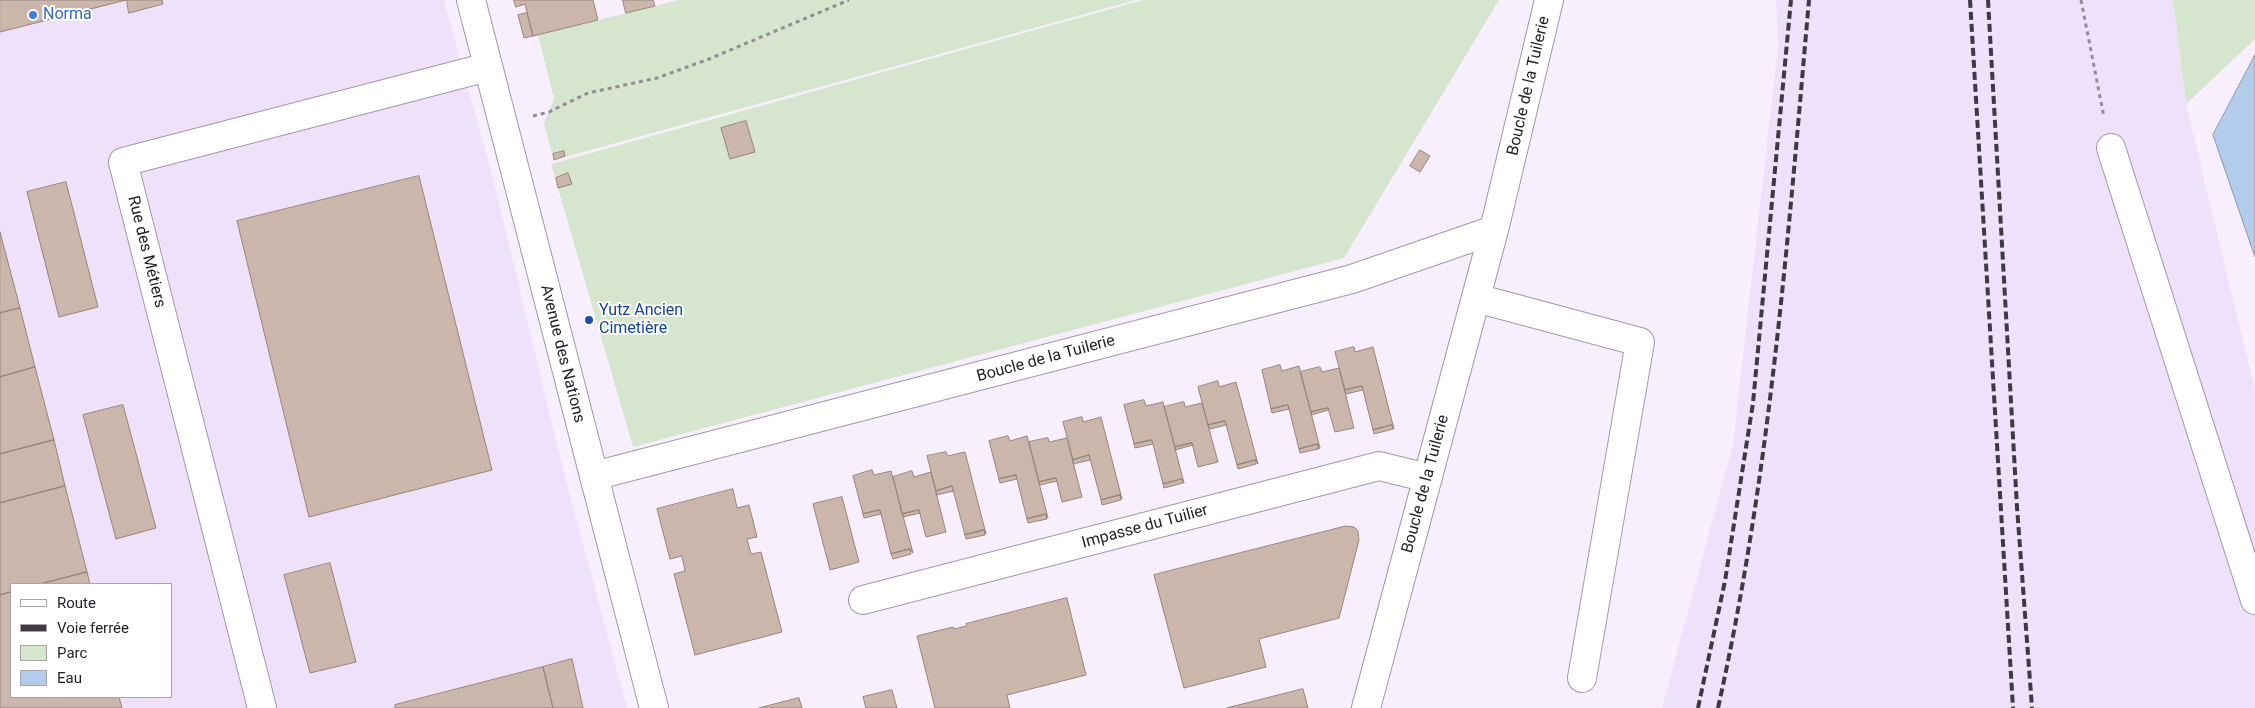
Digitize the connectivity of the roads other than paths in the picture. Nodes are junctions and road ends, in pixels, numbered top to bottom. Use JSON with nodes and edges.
{"nodes":[{"id":1,"x":471,"y":0,"type":"edge"},
{"id":2,"x":1549,"y":0,"type":"edge"},
{"id":3,"x":488,"y":67,"type":"junction"},
{"id":4,"x":2111,"y":148,"type":"road end"},
{"id":5,"x":1494,"y":230,"type":"junction"},
{"id":6,"x":1476,"y":298,"type":"junction"},
{"id":7,"x":594,"y":476,"type":"junction"},
{"id":8,"x":1428,"y":478,"type":"junction"},
{"id":9,"x":863,"y":600,"type":"dead end"},
{"id":10,"x":2255,"y":600,"type":"edge"},
{"id":11,"x":1582,"y":678,"type":"dead end"},
{"id":12,"x":262,"y":708,"type":"edge"},
{"id":13,"x":654,"y":708,"type":"edge"},
{"id":14,"x":1366,"y":708,"type":"edge"}],
"edges":[{"from":1,"to":3,"type":"street","name":"Avenue des Nations"},
{"from":2,"to":5,"type":"street","name":"Boucle de la Tuilerie"},
{"from":3,"to":7,"type":"street","name":"Avenue des Nations"},
{"from":3,"to":12,"type":"street","name":"Rue des Métiers"},
{"from":4,"to":10,"type":"street"},
{"from":5,"to":6,"type":"street","name":"Boucle de la Tuilerie"},
{"from":5,"to":7,"type":"street","name":"Boucle de la Tuilerie"},
{"from":6,"to":8,"type":"street","name":"Boucle de la Tuilerie"},
{"from":6,"to":11,"type":"street"},
{"from":7,"to":13,"type":"street","name":"Avenue des Nations"},
{"from":8,"to":9,"type":"street","name":"Impasse du Tuilier"},
{"from":8,"to":14,"type":"street","name":"Boucle de la Tuilerie"}]}
